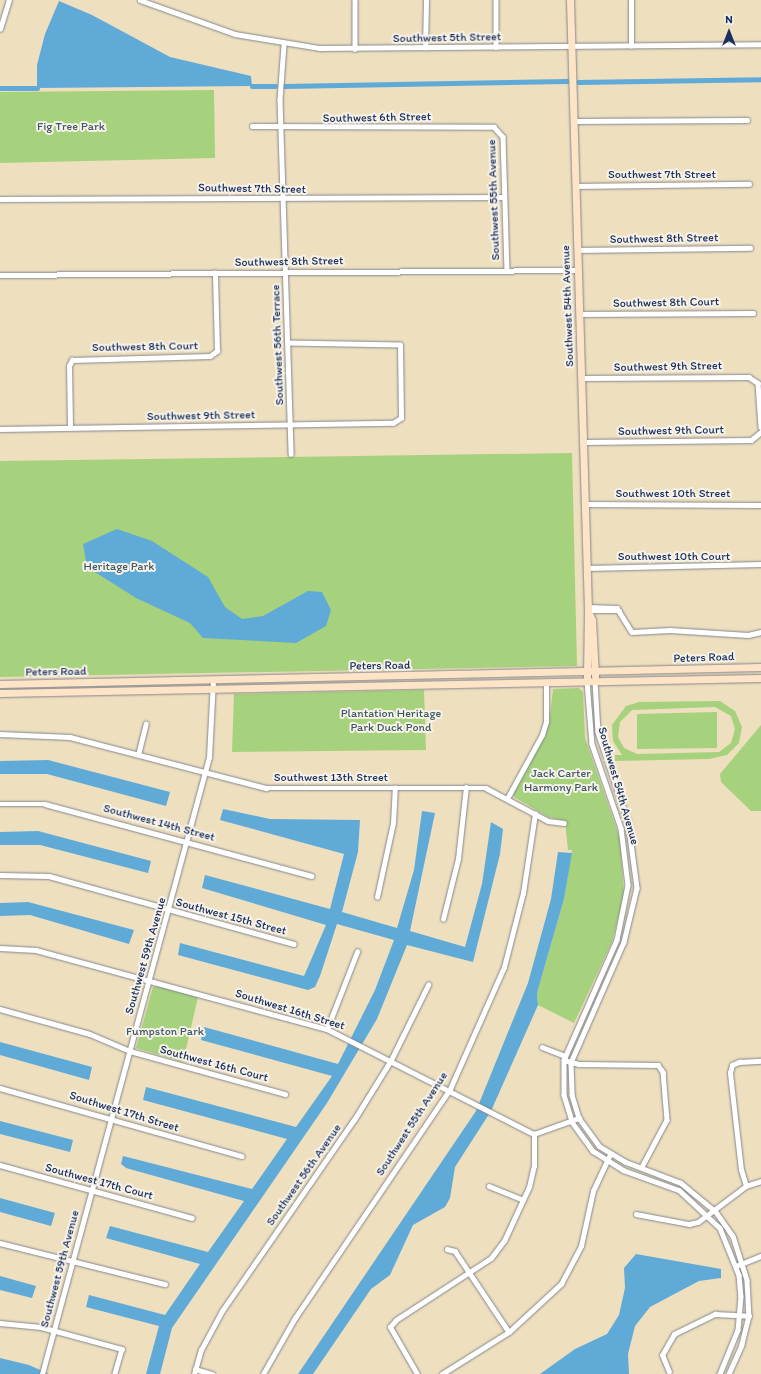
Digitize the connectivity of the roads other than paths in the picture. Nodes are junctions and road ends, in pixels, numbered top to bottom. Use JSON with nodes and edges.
{"nodes":[{"id":1,"x":9,"y":0,"type":"edge"},
{"id":2,"x":140,"y":0,"type":"edge"},
{"id":3,"x":355,"y":0,"type":"edge"},
{"id":4,"x":426,"y":0,"type":"edge"},
{"id":5,"x":496,"y":0,"type":"edge"},
{"id":6,"x":570,"y":0,"type":"edge"},
{"id":7,"x":632,"y":0,"type":"edge"},
{"id":8,"x":0,"y":29,"type":"edge"},
{"id":9,"x":761,"y":44,"type":"edge"},
{"id":10,"x":284,"y":45,"type":"junction"},
{"id":11,"x":631,"y":46,"type":"junction"},
{"id":12,"x":496,"y":47,"type":"junction"},
{"id":13,"x":571,"y":47,"type":"junction"},
{"id":14,"x":425,"y":48,"type":"junction"},
{"id":15,"x":355,"y":49,"type":"junction"},
{"id":16,"x":747,"y":120,"type":"dead end"},
{"id":17,"x":573,"y":121,"type":"junction"},
{"id":18,"x":252,"y":126,"type":"dead end"},
{"id":19,"x":281,"y":129,"type":"junction"},
{"id":20,"x":500,"y":130,"type":"joint"},
{"id":21,"x":749,"y":184,"type":"dead end"},
{"id":22,"x":575,"y":186,"type":"junction"},
{"id":23,"x":504,"y":197,"type":"junction"},
{"id":24,"x":0,"y":199,"type":"edge"},
{"id":25,"x":283,"y":200,"type":"junction"},
{"id":26,"x":750,"y":248,"type":"dead end"},
{"id":27,"x":577,"y":250,"type":"junction"},
{"id":28,"x":507,"y":269,"type":"junction"},
{"id":29,"x":578,"y":270,"type":"junction"},
{"id":30,"x":286,"y":272,"type":"junction"},
{"id":31,"x":215,"y":273,"type":"junction"},
{"id":32,"x":0,"y":275,"type":"edge"},
{"id":33,"x":753,"y":312,"type":"dead end"},
{"id":34,"x":579,"y":314,"type":"junction"},
{"id":35,"x":288,"y":343,"type":"junction"},
{"id":36,"x":581,"y":378,"type":"junction"},
{"id":37,"x":291,"y":424,"type":"junction"},
{"id":38,"x":761,"y":427,"type":"edge"},
{"id":39,"x":70,"y":428,"type":"junction"},
{"id":40,"x":0,"y":429,"type":"edge"},
{"id":41,"x":761,"y":432,"type":"edge"},
{"id":42,"x":584,"y":442,"type":"junction"},
{"id":43,"x":291,"y":454,"type":"dead end"},
{"id":44,"x":585,"y":504,"type":"junction"},
{"id":45,"x":761,"y":505,"type":"edge"},
{"id":46,"x":761,"y":564,"type":"edge"},
{"id":47,"x":587,"y":568,"type":"junction"},
{"id":48,"x":588,"y":609,"type":"junction"},
{"id":49,"x":761,"y":632,"type":"edge"},
{"id":50,"x":761,"y":667,"type":"edge"},
{"id":51,"x":591,"y":672,"type":"junction"},
{"id":52,"x":761,"y":678,"type":"edge"},
{"id":53,"x":212,"y":680,"type":"junction"},
{"id":54,"x":591,"y":681,"type":"junction"},
{"id":55,"x":546,"y":682,"type":"junction"},
{"id":56,"x":0,"y":684,"type":"edge"},
{"id":57,"x":213,"y":688,"type":"junction"},
{"id":58,"x":0,"y":693,"type":"edge"},
{"id":59,"x":146,"y":724,"type":"dead end"},
{"id":60,"x":0,"y":734,"type":"edge"},
{"id":61,"x":138,"y":755,"type":"junction"},
{"id":62,"x":205,"y":774,"type":"junction"},
{"id":63,"x":466,"y":787,"type":"junction"},
{"id":64,"x":395,"y":788,"type":"junction"},
{"id":65,"x":508,"y":797,"type":"junction"},
{"id":66,"x":0,"y":804,"type":"edge"},
{"id":67,"x":535,"y":814,"type":"junction"},
{"id":68,"x":564,"y":823,"type":"dead end"},
{"id":69,"x":188,"y":841,"type":"junction"},
{"id":70,"x":0,"y":875,"type":"edge"},
{"id":71,"x":311,"y":876,"type":"dead end"},
{"id":72,"x":377,"y":897,"type":"dead end"},
{"id":73,"x":169,"y":911,"type":"junction"},
{"id":74,"x":443,"y":919,"type":"dead end"},
{"id":75,"x":294,"y":944,"type":"dead end"},
{"id":76,"x":0,"y":948,"type":"edge"},
{"id":77,"x":357,"y":952,"type":"dead end"},
{"id":78,"x":149,"y":980,"type":"junction"},
{"id":79,"x":428,"y":985,"type":"dead end"},
{"id":80,"x":0,"y":1009,"type":"edge"},
{"id":81,"x":327,"y":1029,"type":"junction"},
{"id":82,"x":542,"y":1047,"type":"dead end"},
{"id":83,"x":130,"y":1051,"type":"junction"},
{"id":84,"x":565,"y":1058,"type":"junction"},
{"id":85,"x":392,"y":1060,"type":"junction"},
{"id":86,"x":761,"y":1061,"type":"edge"},
{"id":87,"x":571,"y":1062,"type":"junction"},
{"id":88,"x":0,"y":1088,"type":"edge"},
{"id":89,"x":450,"y":1089,"type":"junction"},
{"id":90,"x":285,"y":1094,"type":"dead end"},
{"id":91,"x":579,"y":1118,"type":"junction"},
{"id":92,"x":112,"y":1120,"type":"junction"},
{"id":93,"x":572,"y":1122,"type":"junction"},
{"id":94,"x":534,"y":1134,"type":"junction"},
{"id":95,"x":610,"y":1155,"type":"junction"},
{"id":96,"x":242,"y":1156,"type":"dead end"},
{"id":97,"x":607,"y":1162,"type":"junction"},
{"id":98,"x":0,"y":1166,"type":"edge"},
{"id":99,"x":642,"y":1167,"type":"junction"},
{"id":100,"x":761,"y":1181,"type":"edge"},
{"id":101,"x":489,"y":1186,"type":"dead end"},
{"id":102,"x":746,"y":1186,"type":"junction"},
{"id":103,"x":92,"y":1190,"type":"junction"},
{"id":104,"x":523,"y":1200,"type":"junction"},
{"id":105,"x":716,"y":1212,"type":"junction"},
{"id":106,"x":636,"y":1214,"type":"dead end"},
{"id":107,"x":709,"y":1215,"type":"junction"},
{"id":108,"x":192,"y":1218,"type":"dead end"},
{"id":109,"x":0,"y":1243,"type":"edge"},
{"id":110,"x":447,"y":1249,"type":"dead end"},
{"id":111,"x":761,"y":1256,"type":"edge"},
{"id":112,"x":72,"y":1261,"type":"junction"},
{"id":113,"x":743,"y":1264,"type":"junction"},
{"id":114,"x":736,"y":1266,"type":"junction"},
{"id":115,"x":470,"y":1272,"type":"junction"},
{"id":116,"x":164,"y":1284,"type":"dead end"},
{"id":117,"x":740,"y":1316,"type":"junction"},
{"id":118,"x":748,"y":1316,"type":"junction"},
{"id":119,"x":0,"y":1322,"type":"edge"},
{"id":120,"x":54,"y":1330,"type":"junction"},
{"id":121,"x":509,"y":1332,"type":"junction"},
{"id":122,"x":194,"y":1371,"type":"edge"},
{"id":123,"x":669,"y":1372,"type":"dead end"},
{"id":124,"x":42,"y":1374,"type":"edge"},
{"id":125,"x":115,"y":1374,"type":"edge"},
{"id":126,"x":212,"y":1374,"type":"edge"},
{"id":127,"x":263,"y":1374,"type":"edge"},
{"id":128,"x":417,"y":1374,"type":"edge"},
{"id":129,"x":442,"y":1374,"type":"edge"},
{"id":130,"x":720,"y":1374,"type":"edge"},
{"id":131,"x":729,"y":1374,"type":"edge"}],
"edges":[{"from":1,"to":8,"type":"street"},
{"from":2,"to":10,"type":"street","name":"Southwest 5th Street"},
{"from":3,"to":15,"type":"street"},
{"from":4,"to":14,"type":"street"},
{"from":5,"to":12,"type":"street"},
{"from":6,"to":13,"type":"main road","name":"Southwest 54th Avenue"},
{"from":7,"to":11,"type":"street"},
{"from":9,"to":11,"type":"street","name":"Southwest 5th Street"},
{"from":10,"to":15,"type":"street","name":"Southwest 5th Street"},
{"from":10,"to":19,"type":"street","name":"Southwest 56th Terrace"},
{"from":11,"to":13,"type":"street","name":"Southwest 5th Street"},
{"from":12,"to":13,"type":"street","name":"Southwest 5th Street"},
{"from":12,"to":14,"type":"street","name":"Southwest 5th Street"},
{"from":13,"to":17,"type":"main road","name":"Southwest 54th Avenue"},
{"from":14,"to":15,"type":"street","name":"Southwest 5th Street"},
{"from":16,"to":17,"type":"street"},
{"from":17,"to":22,"type":"main road","name":"Southwest 54th Avenue"},
{"from":18,"to":19,"type":"street","name":"Southwest 6th Street"},
{"from":19,"to":20,"type":"street","name":"Southwest 6th Street"},
{"from":19,"to":25,"type":"street","name":"Southwest 56th Terrace"},
{"from":20,"to":23,"type":"street","name":"Southwest 55th Avenue"},
{"from":21,"to":22,"type":"street","name":"Southwest 7th Street"},
{"from":22,"to":27,"type":"main road","name":"Southwest 54th Avenue"},
{"from":23,"to":25,"type":"street","name":"Southwest 7th Street"},
{"from":23,"to":28,"type":"street","name":"Southwest 55th Avenue"},
{"from":24,"to":25,"type":"street","name":"Southwest 7th Street"},
{"from":25,"to":30,"type":"street","name":"Southwest 56th Terrace"},
{"from":26,"to":27,"type":"street","name":"Southwest 8th Street"},
{"from":27,"to":29,"type":"main road","name":"Southwest 54th Avenue"},
{"from":28,"to":29,"type":"street","name":"Southwest 8th Street"},
{"from":28,"to":30,"type":"street","name":"Southwest 8th Street"},
{"from":29,"to":34,"type":"main road","name":"Southwest 54th Avenue"},
{"from":30,"to":31,"type":"street","name":"Southwest 8th Street"},
{"from":30,"to":35,"type":"street","name":"Southwest 56th Terrace"},
{"from":31,"to":32,"type":"street","name":"Southwest 8th Street"},
{"from":31,"to":39,"type":"street","name":"Southwest 8th Court"},
{"from":33,"to":34,"type":"street","name":"Southwest 8th Court"},
{"from":34,"to":36,"type":"main road","name":"Southwest 54th Avenue"},
{"from":35,"to":37,"type":"street","name":"Southwest 56th Terrace"},
{"from":35,"to":37,"type":"street","name":"Southwest 9th Street"},
{"from":36,"to":38,"type":"street","name":"Southwest 9th Street"},
{"from":36,"to":42,"type":"main road","name":"Southwest 54th Avenue"},
{"from":37,"to":39,"type":"street","name":"Southwest 9th Street"},
{"from":37,"to":43,"type":"street","name":"Southwest 56th Terrace"},
{"from":39,"to":40,"type":"street","name":"Southwest 9th Street"},
{"from":41,"to":42,"type":"street","name":"Southwest 9th Court"},
{"from":42,"to":44,"type":"main road","name":"Southwest 54th Avenue"},
{"from":44,"to":45,"type":"street","name":"Southwest 10th Street"},
{"from":44,"to":47,"type":"main road","name":"Southwest 54th Avenue"},
{"from":46,"to":47,"type":"street","name":"Southwest 10th Court"},
{"from":47,"to":48,"type":"main road","name":"Southwest 54th Avenue"},
{"from":48,"to":49,"type":"street"},
{"from":48,"to":51,"type":"main road","name":"Southwest 54th Avenue"},
{"from":50,"to":51,"type":"main road","name":"Peters Road"},
{"from":51,"to":53,"type":"main road","name":"Peters Road"},
{"from":51,"to":54,"type":"main road","name":"Southwest 54th Avenue"},
{"from":52,"to":54,"type":"main road","name":"Peters Road"},
{"from":53,"to":56,"type":"main road","name":"Peters Road"},
{"from":53,"to":57,"type":"street","name":"Southwest 59th Avenue"},
{"from":54,"to":55,"type":"main road","name":"Peters Road"},
{"from":54,"to":84,"type":"street","name":"Southwest 54th Avenue"},
{"from":54,"to":87,"type":"street","name":"Southwest 54th Avenue"},
{"from":55,"to":57,"type":"main road","name":"Peters Road"},
{"from":55,"to":65,"type":"street"},
{"from":57,"to":58,"type":"main road","name":"Peters Road"},
{"from":57,"to":62,"type":"street","name":"Southwest 59th Avenue"},
{"from":59,"to":61,"type":"street"},
{"from":60,"to":61,"type":"street","name":"Southwest 13th Street"},
{"from":61,"to":62,"type":"street","name":"Southwest 13th Street"},
{"from":62,"to":64,"type":"street","name":"Southwest 13th Street"},
{"from":62,"to":69,"type":"street","name":"Southwest 59th Avenue"},
{"from":63,"to":64,"type":"street","name":"Southwest 13th Street"},
{"from":63,"to":65,"type":"street","name":"Southwest 13th Street"},
{"from":63,"to":74,"type":"street"},
{"from":64,"to":72,"type":"street"},
{"from":65,"to":67,"type":"street","name":"Southwest 13th Street"},
{"from":66,"to":69,"type":"street","name":"Southwest 14th Street"},
{"from":67,"to":68,"type":"street","name":"Southwest 13th Street"},
{"from":67,"to":89,"type":"street","name":"Southwest 55th Avenue"},
{"from":69,"to":71,"type":"street","name":"Southwest 14th Street"},
{"from":69,"to":73,"type":"street","name":"Southwest 59th Avenue"},
{"from":70,"to":73,"type":"street","name":"Southwest 15th Street"},
{"from":73,"to":75,"type":"street","name":"Southwest 15th Street"},
{"from":73,"to":78,"type":"street","name":"Southwest 59th Avenue"},
{"from":76,"to":78,"type":"street","name":"Southwest 16th Street"},
{"from":77,"to":81,"type":"street"},
{"from":78,"to":81,"type":"street","name":"Southwest 16th Street"},
{"from":78,"to":83,"type":"street","name":"Southwest 59th Avenue"},
{"from":79,"to":85,"type":"street","name":"Southwest 56th Avenue"},
{"from":80,"to":83,"type":"street","name":"Southwest 16th Court"},
{"from":81,"to":85,"type":"street","name":"Southwest 16th Street"},
{"from":82,"to":84,"type":"street"},
{"from":83,"to":90,"type":"street","name":"Southwest 16th Court"},
{"from":83,"to":92,"type":"street","name":"Southwest 59th Avenue"},
{"from":84,"to":87,"type":"street"},
{"from":84,"to":93,"type":"street","name":"Southwest 54th Avenue"},
{"from":85,"to":89,"type":"street","name":"Southwest 16th Street"},
{"from":85,"to":122,"type":"street","name":"Southwest 56th Avenue"},
{"from":86,"to":102,"type":"street"},
{"from":87,"to":91,"type":"street","name":"Southwest 54th Avenue"},
{"from":87,"to":99,"type":"street"},
{"from":88,"to":92,"type":"street","name":"Southwest 17th Street"},
{"from":89,"to":94,"type":"street","name":"Southwest 16th Street"},
{"from":89,"to":127,"type":"street","name":"Southwest 55th Avenue"},
{"from":91,"to":93,"type":"street"},
{"from":91,"to":95,"type":"street","name":"Southwest 54th Avenue"},
{"from":92,"to":96,"type":"street","name":"Southwest 17th Street"},
{"from":92,"to":103,"type":"street","name":"Southwest 59th Avenue"},
{"from":93,"to":94,"type":"street"},
{"from":93,"to":97,"type":"street","name":"Southwest 54th Avenue"},
{"from":94,"to":104,"type":"street"},
{"from":95,"to":97,"type":"street"},
{"from":95,"to":99,"type":"street"},
{"from":97,"to":107,"type":"street"},
{"from":97,"to":121,"type":"street"},
{"from":98,"to":103,"type":"street","name":"Southwest 17th Court"},
{"from":99,"to":105,"type":"street"},
{"from":100,"to":102,"type":"street"},
{"from":101,"to":104,"type":"street"},
{"from":102,"to":105,"type":"street"},
{"from":103,"to":108,"type":"street","name":"Southwest 17th Court"},
{"from":103,"to":112,"type":"street","name":"Southwest 59th Avenue"},
{"from":104,"to":115,"type":"street"},
{"from":105,"to":107,"type":"street"},
{"from":105,"to":113,"type":"street"},
{"from":106,"to":107,"type":"street"},
{"from":107,"to":114,"type":"street"},
{"from":109,"to":112,"type":"street"},
{"from":110,"to":115,"type":"street"},
{"from":111,"to":113,"type":"street"},
{"from":112,"to":116,"type":"street"},
{"from":112,"to":120,"type":"street","name":"Southwest 59th Avenue"},
{"from":113,"to":114,"type":"street"},
{"from":113,"to":118,"type":"street"},
{"from":114,"to":117,"type":"street"},
{"from":115,"to":121,"type":"street"},
{"from":115,"to":128,"type":"street"},
{"from":117,"to":118,"type":"street"},
{"from":117,"to":123,"type":"street"},
{"from":117,"to":130,"type":"street"},
{"from":118,"to":131,"type":"street"},
{"from":119,"to":120,"type":"street"},
{"from":120,"to":124,"type":"street","name":"Southwest 59th Avenue"},
{"from":120,"to":125,"type":"street"},
{"from":121,"to":129,"type":"street"},
{"from":122,"to":126,"type":"street"}]}
